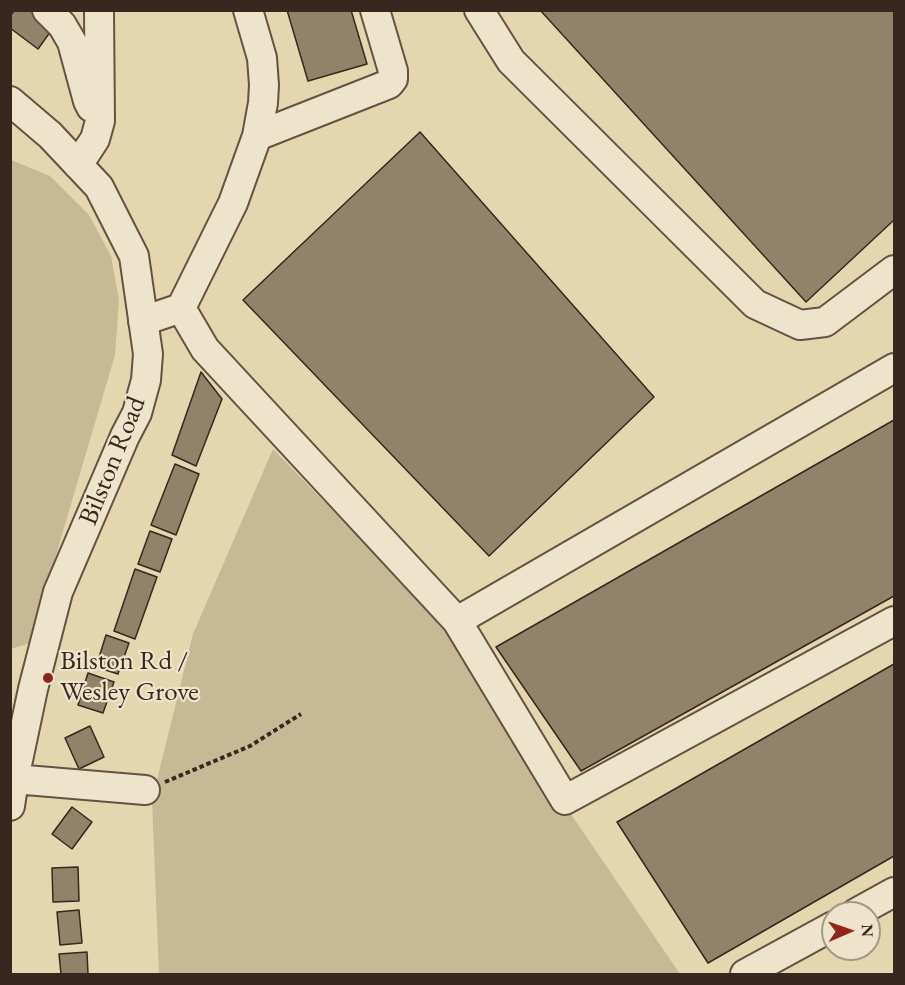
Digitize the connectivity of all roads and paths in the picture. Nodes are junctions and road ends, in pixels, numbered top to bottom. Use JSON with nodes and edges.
{"nodes":[{"id":1,"x":99,"y":10,"type":"edge"},
{"id":2,"x":248,"y":10,"type":"edge"},
{"id":3,"x":375,"y":10,"type":"edge"},
{"id":4,"x":479,"y":10,"type":"edge"},
{"id":5,"x":53,"y":13,"type":"edge"},
{"id":6,"x":10,"y":101,"type":"edge"},
{"id":7,"x":10,"y":119,"type":"edge"},
{"id":8,"x":100,"y":121,"type":"junction"},
{"id":9,"x":50,"y":135,"type":"junction"},
{"id":10,"x":257,"y":136,"type":"junction"},
{"id":11,"x":78,"y":165,"type":"junction"},
{"id":12,"x":894,"y":270,"type":"edge"},
{"id":13,"x":181,"y":308,"type":"junction"},
{"id":14,"x":143,"y":321,"type":"junction"},
{"id":15,"x":894,"y":368,"type":"edge"},
{"id":16,"x":457,"y":621,"type":"junction"},
{"id":17,"x":894,"y":621,"type":"edge"},
{"id":18,"x":22,"y":686,"type":"edge"},
{"id":19,"x":301,"y":714,"type":"dead end"},
{"id":20,"x":145,"y":790,"type":"joint"},
{"id":21,"x":12,"y":793,"type":"edge"},
{"id":22,"x":894,"y":892,"type":"edge"},
{"id":23,"x":878,"y":901,"type":"edge"},
{"id":24,"x":821,"y":933,"type":"edge"},
{"id":25,"x":745,"y":975,"type":"edge"}],
"edges":[{"from":1,"to":8,"type":"street"},
{"from":2,"to":10,"type":"street"},
{"from":3,"to":10,"type":"street"},
{"from":4,"to":12,"type":"street"},
{"from":5,"to":8,"type":"street"},
{"from":6,"to":9,"type":"street","name":"Bilston Road"},
{"from":7,"to":9,"type":"street","name":"Bilston Road"},
{"from":8,"to":11,"type":"street"},
{"from":9,"to":11,"type":"street","name":"Bilston Road"},
{"from":10,"to":13,"type":"street"},
{"from":11,"to":14,"type":"street","name":"Bilston Road"},
{"from":13,"to":14,"type":"street"},
{"from":13,"to":16,"type":"street"},
{"from":14,"to":18,"type":"street","name":"Bilston Road"},
{"from":15,"to":16,"type":"street"},
{"from":16,"to":17,"type":"street"},
{"from":18,"to":21,"type":"street","name":"Bilston Road"},
{"from":19,"to":20,"type":"path"},
{"from":20,"to":21,"type":"street"},
{"from":22,"to":23,"type":"street"},
{"from":24,"to":25,"type":"street"}]}
